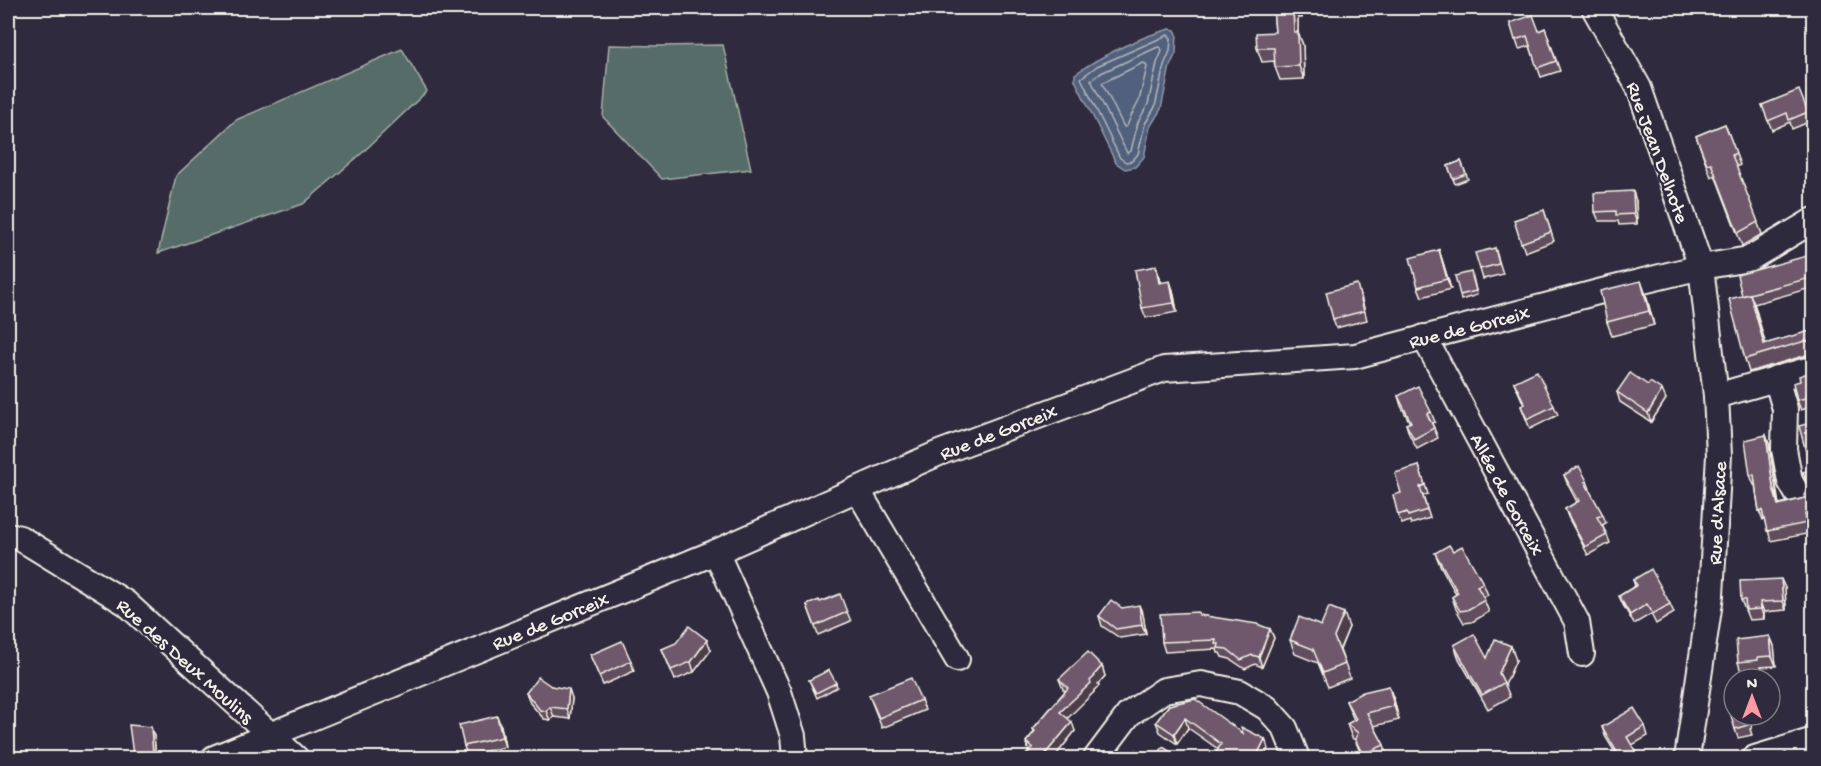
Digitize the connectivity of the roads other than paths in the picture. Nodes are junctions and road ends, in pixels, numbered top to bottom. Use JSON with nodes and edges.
{"nodes":[{"id":1,"x":1594,"y":8,"type":"edge"},
{"id":2,"x":1814,"y":220,"type":"edge"},
{"id":3,"x":1701,"y":267,"type":"junction"},
{"id":4,"x":1424,"y":337,"type":"junction"},
{"id":5,"x":1814,"y":368,"type":"edge"},
{"id":6,"x":1776,"y":378,"type":"junction"},
{"id":7,"x":1716,"y":396,"type":"junction"},
{"id":8,"x":857,"y":489,"type":"junction"},
{"id":9,"x":1798,"y":495,"type":"dead end"},
{"id":10,"x":8,"y":534,"type":"edge"},
{"id":11,"x":716,"y":552,"type":"junction"},
{"id":12,"x":1582,"y":654,"type":"dead end"},
{"id":13,"x":957,"y":659,"type":"dead end"},
{"id":14,"x":270,"y":734,"type":"junction"},
{"id":15,"x":1814,"y":740,"type":"edge"},
{"id":16,"x":214,"y":759,"type":"edge"},
{"id":17,"x":296,"y":759,"type":"edge"},
{"id":18,"x":795,"y":759,"type":"edge"},
{"id":19,"x":1096,"y":759,"type":"edge"},
{"id":20,"x":1297,"y":759,"type":"edge"},
{"id":21,"x":1687,"y":759,"type":"edge"},
{"id":22,"x":1755,"y":759,"type":"edge"}],
"edges":[{"from":1,"to":3,"type":"street","name":"Rue Jean Delhote"},
{"from":2,"to":3,"type":"street","name":"Rue de Gorceix"},
{"from":3,"to":4,"type":"street","name":"Rue de Gorceix"},
{"from":3,"to":7,"type":"street","name":"Rue d'Alsace"},
{"from":4,"to":8,"type":"street","name":"Rue de Gorceix"},
{"from":4,"to":12,"type":"street","name":"Allée de Gorceix"},
{"from":5,"to":6,"type":"street"},
{"from":6,"to":7,"type":"street"},
{"from":6,"to":9,"type":"street"},
{"from":7,"to":21,"type":"street","name":"Rue d'Alsace"},
{"from":8,"to":11,"type":"street","name":"Rue de Gorceix"},
{"from":8,"to":13,"type":"street"},
{"from":10,"to":14,"type":"street","name":"Rue des Deux Moulins"},
{"from":11,"to":14,"type":"street","name":"Rue de Gorceix"},
{"from":11,"to":18,"type":"street"},
{"from":14,"to":16,"type":"street","name":"Rue de Gorceix"},
{"from":14,"to":17,"type":"street","name":"Rue des Deux Moulins"},
{"from":15,"to":22,"type":"street"},
{"from":19,"to":20,"type":"street"}]}
